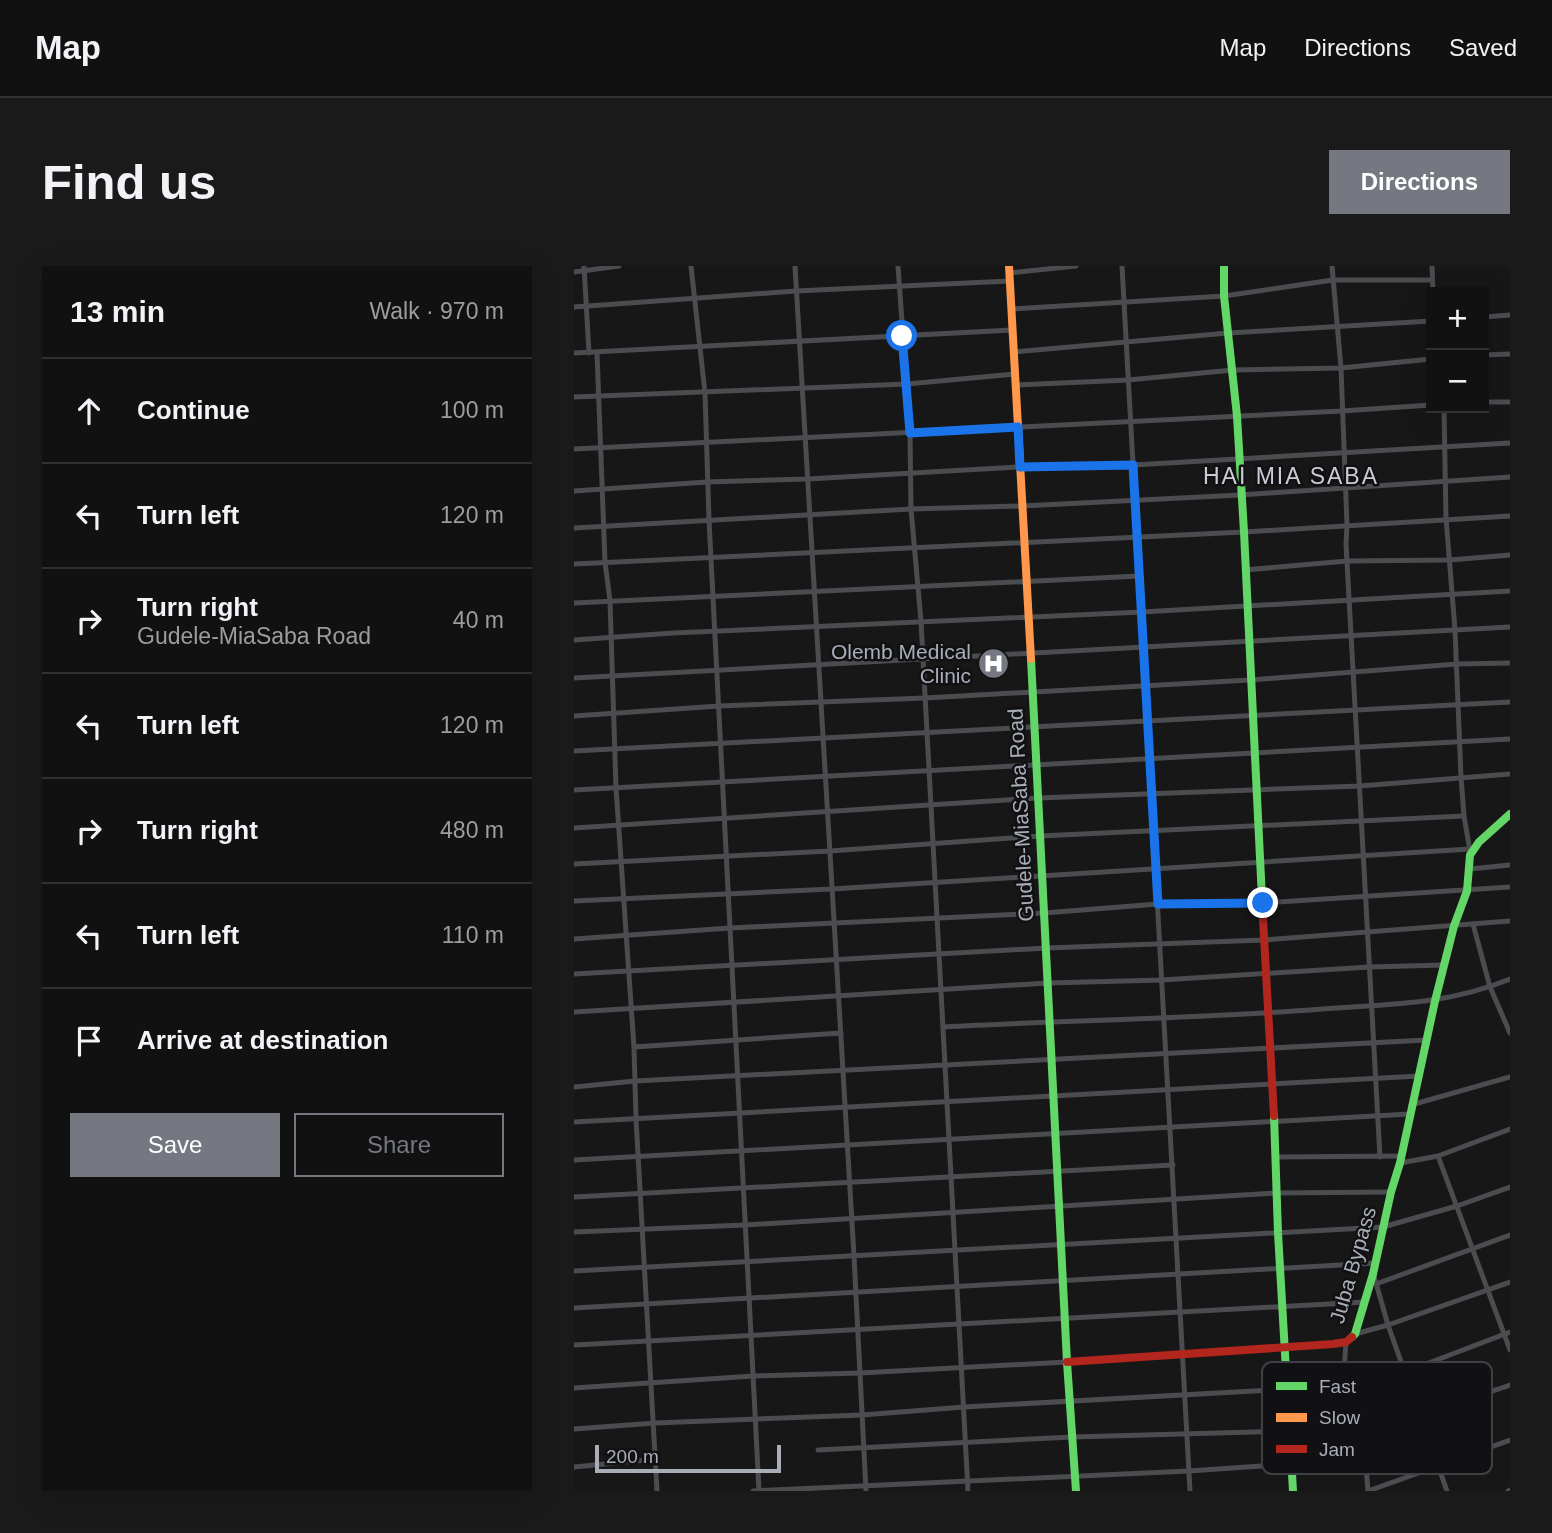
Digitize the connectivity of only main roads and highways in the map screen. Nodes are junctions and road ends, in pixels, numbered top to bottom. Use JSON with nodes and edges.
{"nodes":[{"id":1,"x":1224,"y":266,"type":"edge"},
{"id":2,"x":1009,"y":273,"type":"edge"},
{"id":3,"x":1510,"y":814,"type":"edge"},
{"id":4,"x":1284,"y":1346,"type":"junction"},
{"id":5,"x":1067,"y":1362,"type":"junction"},
{"id":6,"x":1285,"y":1362,"type":"edge"},
{"id":7,"x":1076,"y":1491,"type":"edge"}],
"edges":[{"from":1,"to":4,"type":"main road"},
{"from":2,"to":5,"type":"main road","name":"Gudele-MiaSaba Road"},
{"from":3,"to":4,"type":"main road","name":"Juba Bypass"},
{"from":4,"to":5,"type":"main road","name":"Juba Bypass"},
{"from":4,"to":6,"type":"main road"},
{"from":5,"to":7,"type":"main road"}]}
